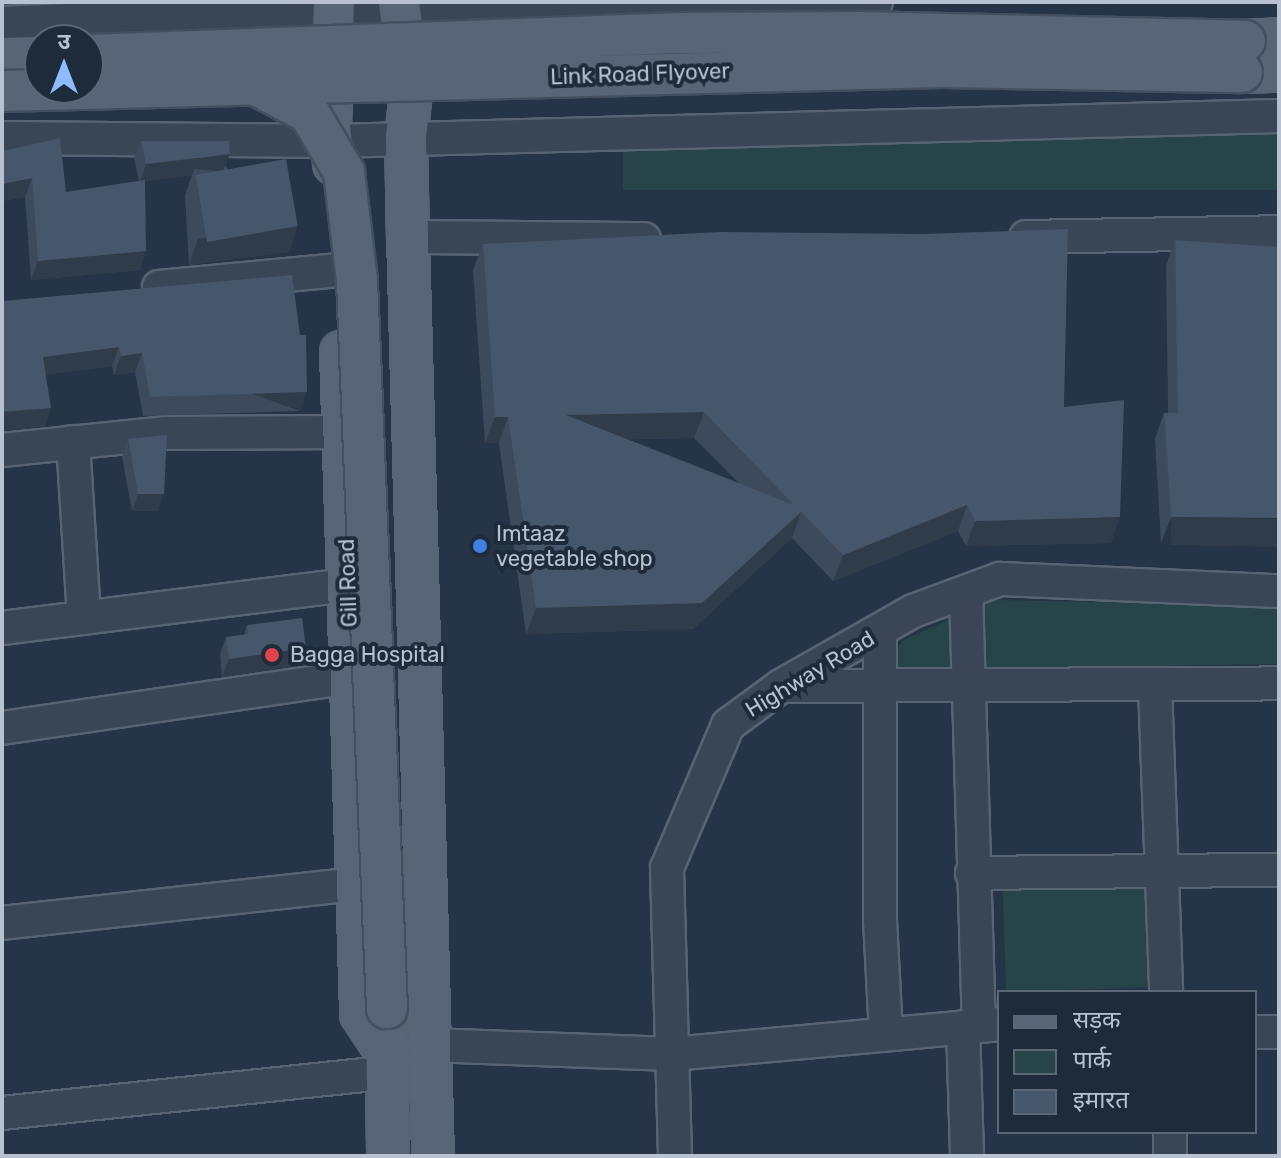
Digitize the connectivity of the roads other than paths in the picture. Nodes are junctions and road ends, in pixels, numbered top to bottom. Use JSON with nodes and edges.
{"nodes":[{"id":1,"x":876,"y":2,"type":"edge"},
{"id":2,"x":399,"y":4,"type":"edge"},
{"id":3,"x":334,"y":5,"type":"edge"},
{"id":4,"x":2,"y":23,"type":"edge"},
{"id":5,"x":1279,"y":39,"type":"edge"},
{"id":6,"x":104,"y":54,"type":"edge"},
{"id":7,"x":24,"y":57,"type":"edge"},
{"id":8,"x":2,"y":58,"type":"edge"},
{"id":9,"x":1279,"y":71,"type":"edge"},
{"id":10,"x":256,"y":85,"type":"junction"},
{"id":11,"x":2,"y":91,"type":"edge"},
{"id":12,"x":1279,"y":116,"type":"edge"},
{"id":13,"x":406,"y":137,"type":"junction"},
{"id":14,"x":2,"y":138,"type":"edge"},
{"id":15,"x":333,"y":141,"type":"junction"},
{"id":16,"x":1279,"y":232,"type":"edge"},
{"id":17,"x":408,"y":237,"type":"junction"},
{"id":18,"x":995,"y":237,"type":"edge"},
{"id":19,"x":670,"y":239,"type":"edge"},
{"id":20,"x":339,"y":270,"type":"junction"},
{"id":21,"x":128,"y":290,"type":"edge"},
{"id":22,"x":343,"y":432,"type":"junction"},
{"id":23,"x":73,"y":442,"type":"junction"},
{"id":24,"x":2,"y":450,"type":"edge"},
{"id":25,"x":349,"y":585,"type":"junction"},
{"id":26,"x":1279,"y":591,"type":"edge"},
{"id":27,"x":966,"y":592,"type":"junction"},
{"id":28,"x":84,"y":618,"type":"junction"},
{"id":29,"x":2,"y":628,"type":"edge"},
{"id":30,"x":880,"y":631,"type":"junction"},
{"id":31,"x":351,"y":677,"type":"junction"},
{"id":32,"x":1279,"y":683,"type":"edge"},
{"id":33,"x":781,"y":686,"type":"junction"},
{"id":34,"x":880,"y":686,"type":"junction"},
{"id":35,"x":968,"y":686,"type":"junction"},
{"id":36,"x":1155,"y":686,"type":"junction"},
{"id":37,"x":2,"y":728,"type":"edge"},
{"id":38,"x":1161,"y":869,"type":"junction"},
{"id":39,"x":1279,"y":870,"type":"edge"},
{"id":40,"x":972,"y":873,"type":"junction"},
{"id":41,"x":355,"y":884,"type":"junction"},
{"id":42,"x":2,"y":923,"type":"edge"},
{"id":43,"x":1166,"y":990,"type":"edge"},
{"id":44,"x":980,"y":1026,"type":"edge"},
{"id":45,"x":1257,"y":1032,"type":"edge"},
{"id":46,"x":1279,"y":1032,"type":"edge"},
{"id":47,"x":886,"y":1034,"type":"junction"},
{"id":48,"x":429,"y":1045,"type":"junction"},
{"id":49,"x":672,"y":1054,"type":"junction"},
{"id":50,"x":385,"y":1062,"type":"junction"},
{"id":51,"x":2,"y":1113,"type":"edge"},
{"id":52,"x":1170,"y":1134,"type":"edge"},
{"id":53,"x":388,"y":1156,"type":"edge"},
{"id":54,"x":433,"y":1156,"type":"edge"},
{"id":55,"x":675,"y":1156,"type":"edge"},
{"id":56,"x":967,"y":1156,"type":"edge"},
{"id":57,"x":1170,"y":1156,"type":"edge"}],
"edges":[{"from":1,"to":2,"type":"street"},
{"from":2,"to":3,"type":"street"},
{"from":2,"to":13,"type":"main road"},
{"from":3,"to":4,"type":"street"},
{"from":3,"to":15,"type":"main road","name":"Gill Road"},
{"from":5,"to":6,"type":"main road","name":"Link Road Flyover","bridge":true},
{"from":7,"to":8,"type":"main road"},
{"from":9,"to":10,"type":"main road","name":"Link Road Flyover","bridge":true},
{"from":10,"to":11,"type":"main road","name":"Link Road Flyover","bridge":true},
{"from":10,"to":50,"type":"main road","bridge":true},
{"from":12,"to":13,"type":"street"},
{"from":13,"to":15,"type":"street"},
{"from":13,"to":17,"type":"main road"},
{"from":14,"to":15,"type":"street"},
{"from":15,"to":20,"type":"main road","name":"Gill Road"},
{"from":16,"to":18,"type":"street"},
{"from":17,"to":19,"type":"street"},
{"from":17,"to":48,"type":"main road"},
{"from":20,"to":21,"type":"street"},
{"from":20,"to":22,"type":"main road","name":"Gill Road"},
{"from":22,"to":23,"type":"street"},
{"from":22,"to":25,"type":"main road","name":"Gill Road"},
{"from":23,"to":24,"type":"street"},
{"from":23,"to":28,"type":"street"},
{"from":25,"to":28,"type":"street"},
{"from":25,"to":31,"type":"main road","name":"Gill Road"},
{"from":26,"to":27,"type":"street","name":"Highway Road"},
{"from":27,"to":30,"type":"street","name":"Highway Road"},
{"from":27,"to":35,"type":"street"},
{"from":28,"to":29,"type":"street"},
{"from":30,"to":33,"type":"street","name":"Highway Road"},
{"from":30,"to":34,"type":"street"},
{"from":31,"to":37,"type":"street"},
{"from":31,"to":41,"type":"main road","name":"Gill Road"},
{"from":32,"to":36,"type":"street"},
{"from":33,"to":34,"type":"street"},
{"from":33,"to":49,"type":"street","name":"Highway Road"},
{"from":34,"to":35,"type":"street"},
{"from":34,"to":47,"type":"street"},
{"from":35,"to":36,"type":"street"},
{"from":35,"to":40,"type":"street"},
{"from":36,"to":38,"type":"street"},
{"from":38,"to":39,"type":"street"},
{"from":38,"to":40,"type":"street"},
{"from":38,"to":43,"type":"street"},
{"from":40,"to":44,"type":"street"},
{"from":41,"to":42,"type":"street"},
{"from":41,"to":50,"type":"main road","name":"Gill Road"},
{"from":44,"to":47,"type":"street"},
{"from":44,"to":56,"type":"street"},
{"from":45,"to":46,"type":"street"},
{"from":47,"to":49,"type":"street"},
{"from":48,"to":49,"type":"street"},
{"from":48,"to":54,"type":"main road"},
{"from":49,"to":55,"type":"street","name":"Highway Road"},
{"from":50,"to":51,"type":"street"},
{"from":50,"to":53,"type":"main road"},
{"from":52,"to":57,"type":"street"}]}
